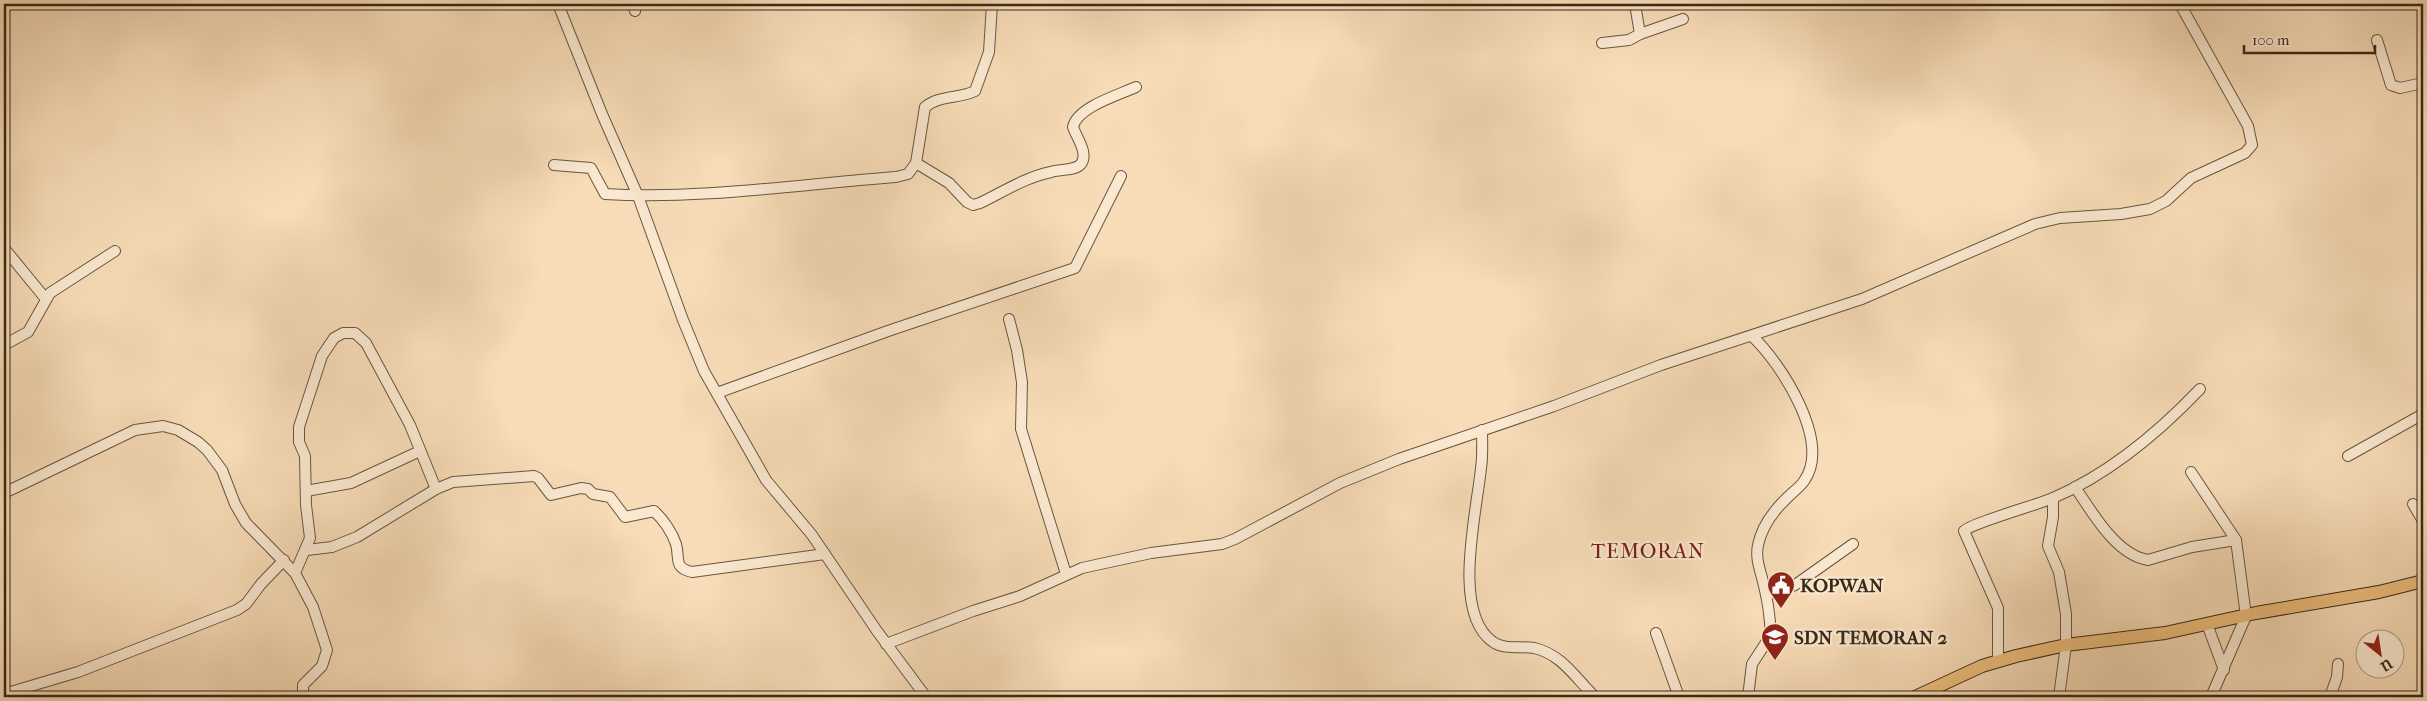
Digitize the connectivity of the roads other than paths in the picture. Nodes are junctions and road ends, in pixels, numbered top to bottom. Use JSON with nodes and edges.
{"nodes":[{"id":1,"x":11,"y":4,"type":"edge"},
{"id":2,"x":558,"y":4,"type":"edge"},
{"id":3,"x":992,"y":4,"type":"edge"},
{"id":4,"x":1635,"y":4,"type":"edge"},
{"id":5,"x":2180,"y":4,"type":"edge"},
{"id":6,"x":4,"y":6,"type":"edge"},
{"id":7,"x":1683,"y":19,"type":"dead end"},
{"id":8,"x":1640,"y":34,"type":"junction"},
{"id":9,"x":2377,"y":40,"type":"dead end"},
{"id":10,"x":1602,"y":43,"type":"dead end"},
{"id":11,"x":2423,"y":83,"type":"edge"},
{"id":12,"x":1136,"y":87,"type":"dead end"},
{"id":13,"x":916,"y":163,"type":"junction"},
{"id":14,"x":554,"y":165,"type":"dead end"},
{"id":15,"x":1121,"y":176,"type":"dead end"},
{"id":16,"x":638,"y":196,"type":"junction"},
{"id":17,"x":4,"y":248,"type":"edge"},
{"id":18,"x":115,"y":251,"type":"dead end"},
{"id":19,"x":45,"y":298,"type":"junction"},
{"id":20,"x":1009,"y":319,"type":"dead end"},
{"id":21,"x":1752,"y":336,"type":"junction"},
{"id":22,"x":4,"y":345,"type":"edge"},
{"id":23,"x":2200,"y":389,"type":"dead end"},
{"id":24,"x":717,"y":393,"type":"junction"},
{"id":25,"x":2423,"y":414,"type":"edge"},
{"id":26,"x":1482,"y":430,"type":"junction"},
{"id":27,"x":420,"y":451,"type":"junction"},
{"id":28,"x":2348,"y":456,"type":"dead end"},
{"id":29,"x":2191,"y":472,"type":"dead end"},
{"id":30,"x":2075,"y":487,"type":"junction"},
{"id":31,"x":436,"y":489,"type":"junction"},
{"id":32,"x":306,"y":491,"type":"junction"},
{"id":33,"x":4,"y":493,"type":"edge"},
{"id":34,"x":2053,"y":498,"type":"junction"},
{"id":35,"x":2413,"y":504,"type":"dead end"},
{"id":36,"x":2423,"y":521,"type":"edge"},
{"id":37,"x":2236,"y":540,"type":"junction"},
{"id":38,"x":1853,"y":544,"type":"dead end"},
{"id":39,"x":307,"y":550,"type":"junction"},
{"id":40,"x":825,"y":554,"type":"junction"},
{"id":41,"x":284,"y":560,"type":"junction"},
{"id":42,"x":295,"y":573,"type":"junction"},
{"id":43,"x":1066,"y":574,"type":"junction"},
{"id":44,"x":2423,"y":581,"type":"edge"},
{"id":45,"x":1766,"y":595,"type":"junction"},
{"id":46,"x":2246,"y":616,"type":"junction"},
{"id":47,"x":2208,"y":624,"type":"junction"},
{"id":48,"x":1656,"y":633,"type":"dead end"},
{"id":49,"x":886,"y":644,"type":"junction"},
{"id":50,"x":2066,"y":645,"type":"junction"},
{"id":51,"x":1998,"y":661,"type":"junction"},
{"id":52,"x":2338,"y":664,"type":"dead end"},
{"id":53,"x":2224,"y":670,"type":"junction"},
{"id":54,"x":1935,"y":693,"type":"edge"},
{"id":55,"x":4,"y":694,"type":"edge"},
{"id":56,"x":303,"y":697,"type":"edge"},
{"id":57,"x":926,"y":697,"type":"edge"},
{"id":58,"x":1595,"y":697,"type":"edge"},
{"id":59,"x":1679,"y":697,"type":"edge"},
{"id":60,"x":1748,"y":697,"type":"edge"},
{"id":61,"x":1915,"y":697,"type":"edge"},
{"id":62,"x":2059,"y":697,"type":"edge"},
{"id":63,"x":2211,"y":697,"type":"edge"},
{"id":64,"x":2330,"y":697,"type":"edge"}],
"edges":[{"from":1,"to":6,"type":"street"},
{"from":2,"to":16,"type":"street"},
{"from":3,"to":13,"type":"street"},
{"from":4,"to":8,"type":"street"},
{"from":5,"to":21,"type":"street"},
{"from":7,"to":8,"type":"street"},
{"from":8,"to":10,"type":"street"},
{"from":9,"to":11,"type":"street"},
{"from":12,"to":13,"type":"street"},
{"from":13,"to":16,"type":"street"},
{"from":14,"to":16,"type":"street"},
{"from":15,"to":24,"type":"street"},
{"from":16,"to":24,"type":"street"},
{"from":17,"to":19,"type":"street"},
{"from":18,"to":19,"type":"street"},
{"from":19,"to":22,"type":"street"},
{"from":20,"to":43,"type":"street"},
{"from":21,"to":26,"type":"street"},
{"from":21,"to":45,"type":"street"},
{"from":23,"to":30,"type":"street"},
{"from":24,"to":40,"type":"street"},
{"from":25,"to":28,"type":"street"},
{"from":26,"to":43,"type":"street"},
{"from":26,"to":58,"type":"street"},
{"from":27,"to":31,"type":"street"},
{"from":27,"to":32,"type":"street"},
{"from":27,"to":32,"type":"street"},
{"from":29,"to":37,"type":"street"},
{"from":30,"to":34,"type":"street"},
{"from":30,"to":37,"type":"street"},
{"from":31,"to":39,"type":"street"},
{"from":31,"to":40,"type":"street"},
{"from":32,"to":39,"type":"street"},
{"from":33,"to":41,"type":"street"},
{"from":34,"to":50,"type":"street"},
{"from":34,"to":51,"type":"street"},
{"from":35,"to":36,"type":"street"},
{"from":37,"to":46,"type":"street"},
{"from":38,"to":45,"type":"street"},
{"from":39,"to":42,"type":"street"},
{"from":40,"to":49,"type":"street"},
{"from":41,"to":42,"type":"street"},
{"from":41,"to":55,"type":"street"},
{"from":42,"to":56,"type":"street"},
{"from":43,"to":49,"type":"street"},
{"from":44,"to":46,"type":"main road"},
{"from":45,"to":60,"type":"street"},
{"from":46,"to":47,"type":"main road"},
{"from":46,"to":53,"type":"street"},
{"from":47,"to":50,"type":"main road"},
{"from":47,"to":53,"type":"street"},
{"from":48,"to":59,"type":"street"},
{"from":49,"to":57,"type":"street"},
{"from":50,"to":51,"type":"main road"},
{"from":50,"to":62,"type":"street"},
{"from":51,"to":54,"type":"main road"},
{"from":52,"to":64,"type":"street"},
{"from":53,"to":63,"type":"street"},
{"from":54,"to":61,"type":"main road"}]}
